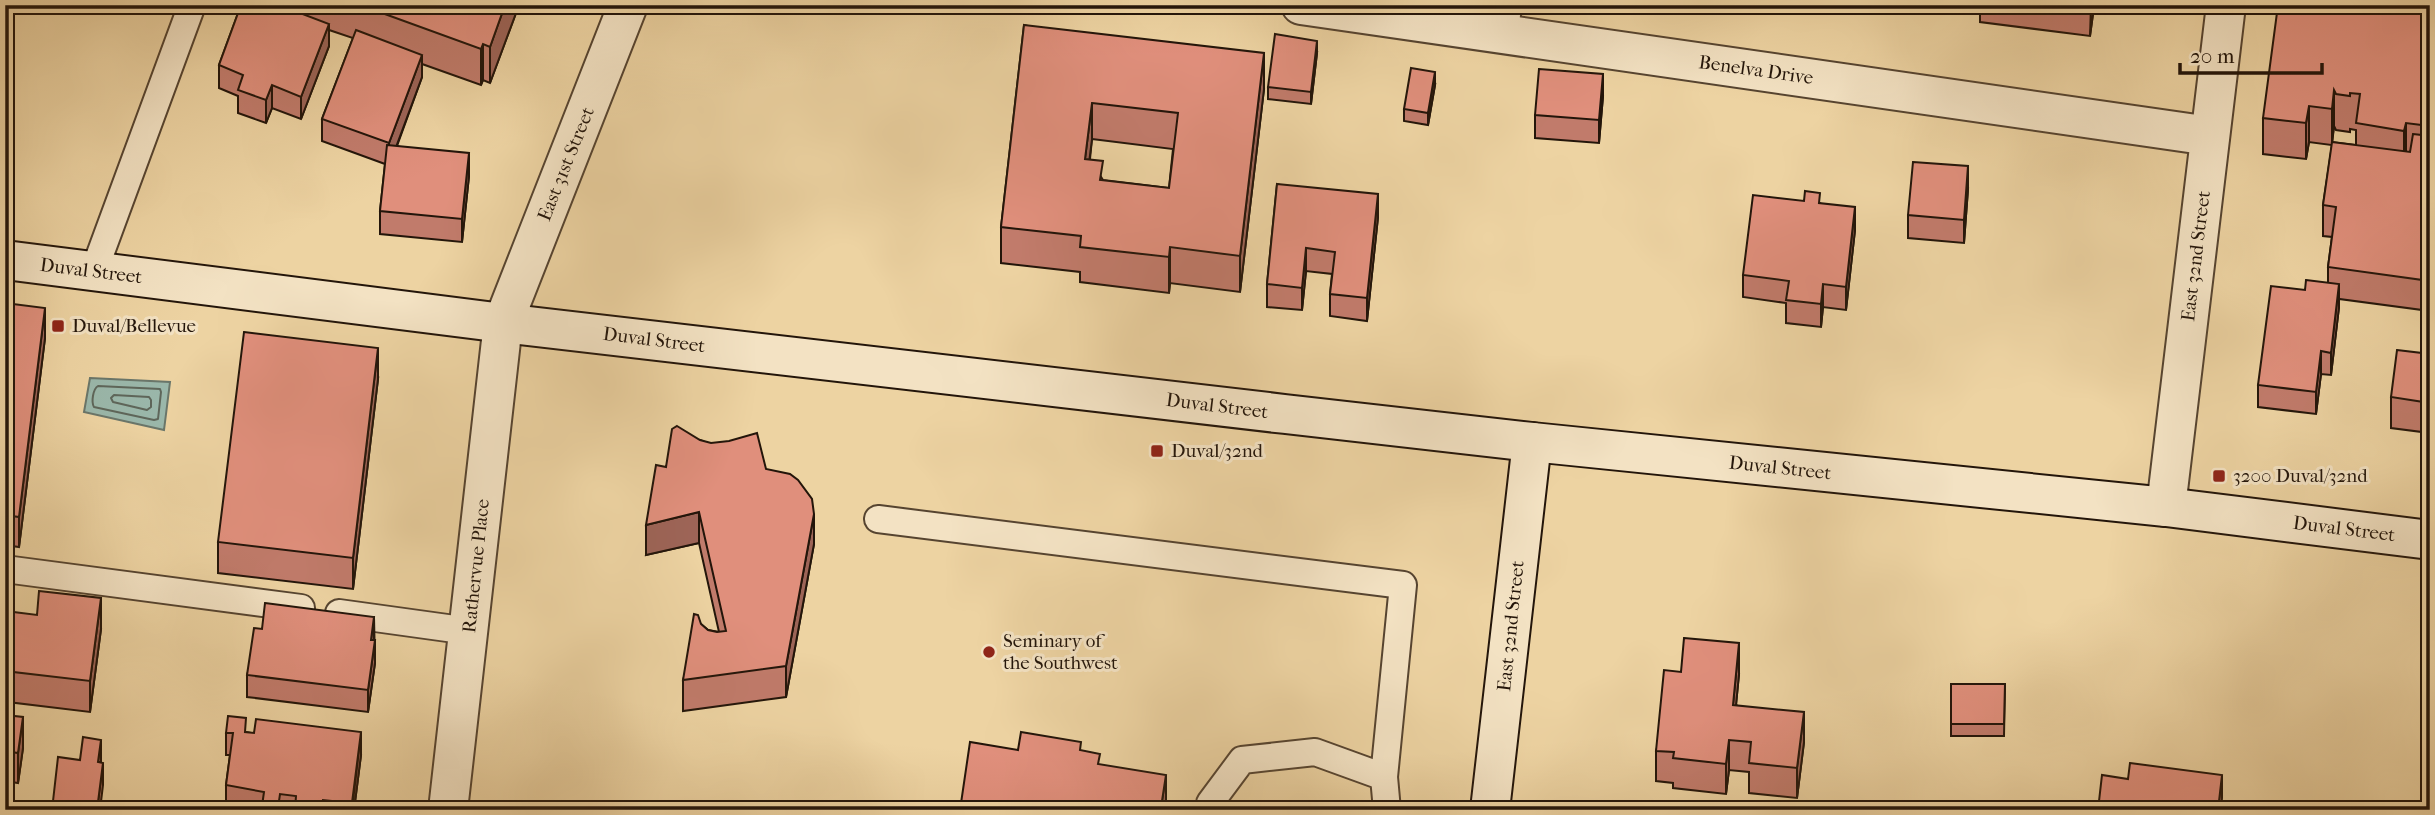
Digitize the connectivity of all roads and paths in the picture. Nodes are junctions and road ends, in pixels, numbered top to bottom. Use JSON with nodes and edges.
{"nodes":[{"id":1,"x":192,"y":5,"type":"edge"},
{"id":2,"x":628,"y":5,"type":"edge"},
{"id":3,"x":1301,"y":5,"type":"edge"},
{"id":4,"x":2225,"y":5,"type":"edge"},
{"id":5,"x":1506,"y":20,"type":"edge"},
{"id":6,"x":2210,"y":136,"type":"junction"},
{"id":7,"x":5,"y":260,"type":"edge"},
{"id":8,"x":94,"y":271,"type":"junction"},
{"id":9,"x":503,"y":323,"type":"junction"},
{"id":10,"x":1532,"y":442,"type":"junction"},
{"id":11,"x":2166,"y":507,"type":"junction"},
{"id":12,"x":878,"y":519,"type":"dead end"},
{"id":13,"x":2430,"y":540,"type":"edge"},
{"id":14,"x":5,"y":569,"type":"edge"},
{"id":15,"x":469,"y":631,"type":"junction"},
{"id":16,"x":1384,"y":777,"type":"junction"},
{"id":17,"x":448,"y":810,"type":"edge"},
{"id":18,"x":1210,"y":810,"type":"edge"},
{"id":19,"x":1387,"y":810,"type":"edge"},
{"id":20,"x":1490,"y":810,"type":"edge"}],
"edges":[{"from":1,"to":8,"type":"lane"},
{"from":2,"to":9,"type":"street","name":"East 31st Street"},
{"from":3,"to":5,"type":"street","name":"Benelva Drive"},
{"from":4,"to":6,"type":"street","name":"East 32nd Street"},
{"from":5,"to":6,"type":"street","name":"Benelva Drive"},
{"from":6,"to":11,"type":"street","name":"East 32nd Street"},
{"from":7,"to":8,"type":"street","name":"Duval Street"},
{"from":8,"to":9,"type":"street","name":"Duval Street"},
{"from":9,"to":10,"type":"street","name":"Duval Street"},
{"from":9,"to":15,"type":"street","name":"Rathervue Place"},
{"from":10,"to":11,"type":"street","name":"Duval Street"},
{"from":10,"to":20,"type":"street","name":"East 32nd Street"},
{"from":11,"to":13,"type":"street","name":"Duval Street"},
{"from":12,"to":16,"type":"lane"},
{"from":14,"to":15,"type":"lane"},
{"from":15,"to":17,"type":"street","name":"Rathervue Place"},
{"from":16,"to":18,"type":"lane"},
{"from":16,"to":19,"type":"lane"}]}
